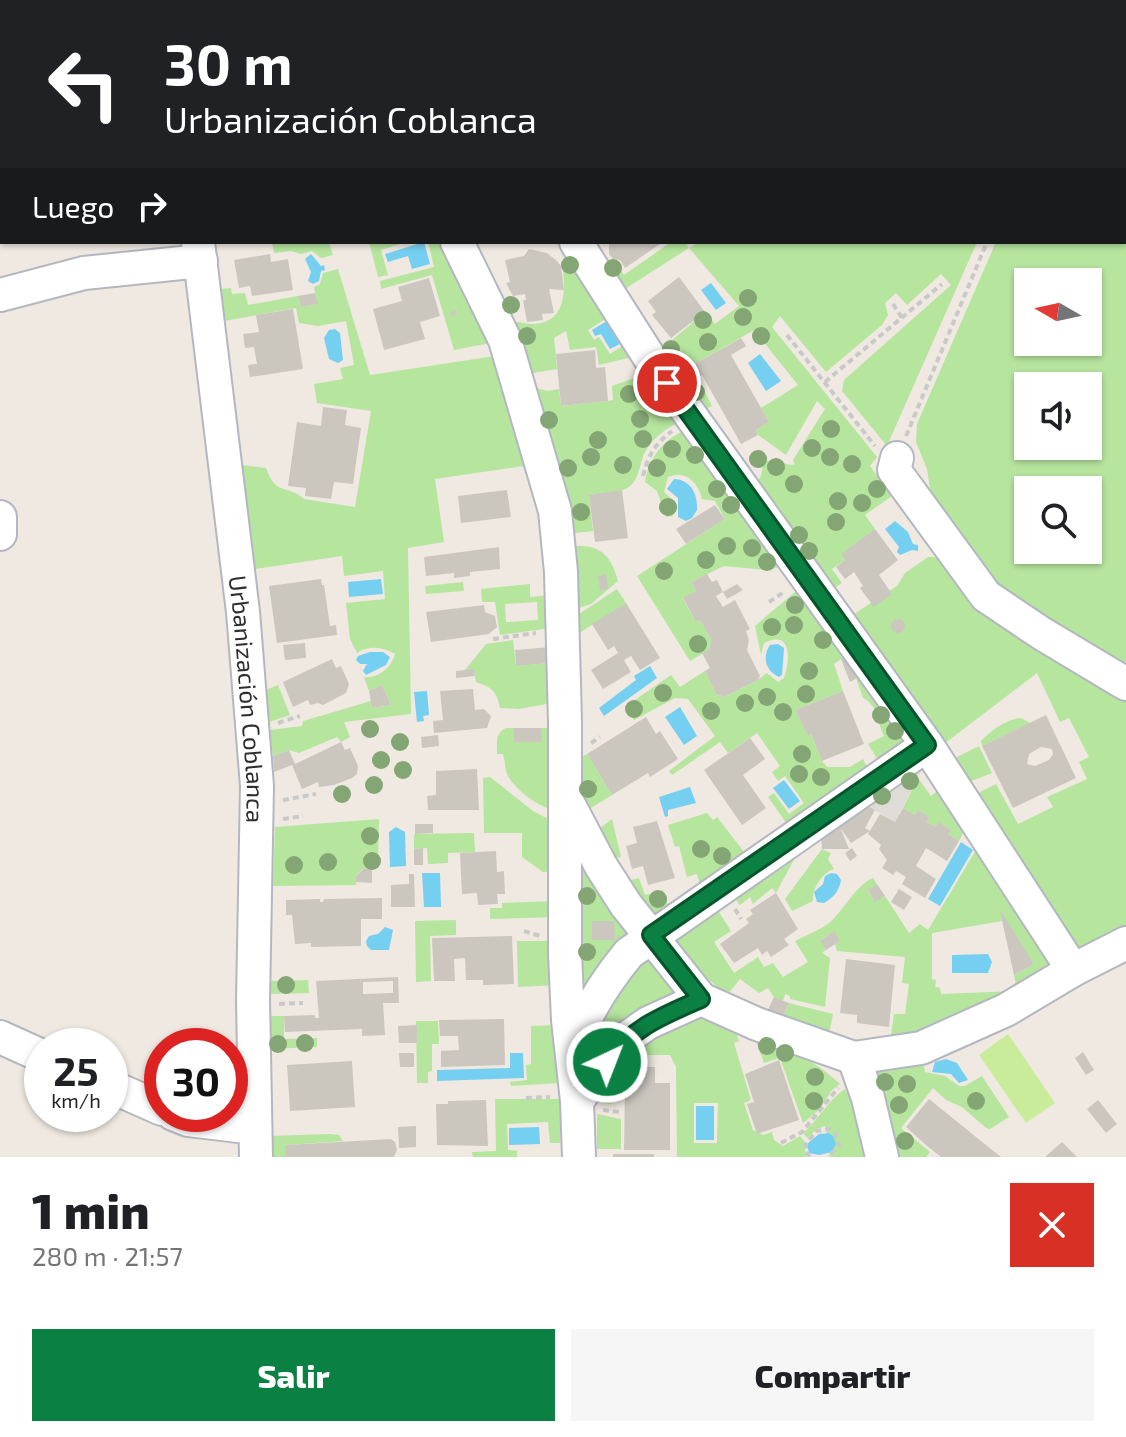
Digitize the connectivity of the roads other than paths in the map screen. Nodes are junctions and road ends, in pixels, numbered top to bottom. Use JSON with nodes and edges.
{"nodes":[{"id":1,"x":458,"y":244,"type":"edge"},
{"id":2,"x":577,"y":244,"type":"edge"},
{"id":3,"x":200,"y":251,"type":"edge"},
{"id":4,"x":0,"y":295,"type":"edge"},
{"id":5,"x":895,"y":464,"type":"road end"},
{"id":6,"x":0,"y":517,"type":"edge"},
{"id":7,"x":0,"y":534,"type":"edge"},
{"id":8,"x":1126,"y":684,"type":"edge"},
{"id":9,"x":927,"y":745,"type":"junction"},
{"id":10,"x":566,"y":798,"type":"junction"},
{"id":11,"x":651,"y":935,"type":"junction"},
{"id":12,"x":1126,"y":943,"type":"edge"},
{"id":13,"x":1073,"y":970,"type":"junction"},
{"id":14,"x":701,"y":999,"type":"junction"},
{"id":15,"x":0,"y":1037,"type":"edge"},
{"id":16,"x":24,"y":1048,"type":"edge"},
{"id":17,"x":571,"y":1050,"type":"junction"},
{"id":18,"x":857,"y":1065,"type":"junction"},
{"id":19,"x":577,"y":1101,"type":"junction"},
{"id":20,"x":225,"y":1132,"type":"edge"},
{"id":21,"x":256,"y":1142,"type":"edge"},
{"id":22,"x":579,"y":1157,"type":"edge"},
{"id":23,"x":882,"y":1157,"type":"edge"}],
"edges":[{"from":1,"to":10,"type":"street"},
{"from":2,"to":9,"type":"street"},
{"from":3,"to":4,"type":"street"},
{"from":3,"to":21,"type":"street","name":"Urbanización Coblanca"},
{"from":5,"to":8,"type":"street"},
{"from":6,"to":7,"type":"street"},
{"from":9,"to":11,"type":"street"},
{"from":9,"to":13,"type":"street"},
{"from":10,"to":11,"type":"street"},
{"from":10,"to":17,"type":"street"},
{"from":11,"to":14,"type":"street"},
{"from":11,"to":17,"type":"street"},
{"from":12,"to":13,"type":"street"},
{"from":13,"to":18,"type":"street"},
{"from":14,"to":18,"type":"street"},
{"from":14,"to":19,"type":"street"},
{"from":15,"to":16,"type":"street"},
{"from":17,"to":19,"type":"street"},
{"from":18,"to":23,"type":"street"},
{"from":19,"to":22,"type":"street"},
{"from":20,"to":21,"type":"street"}]}
